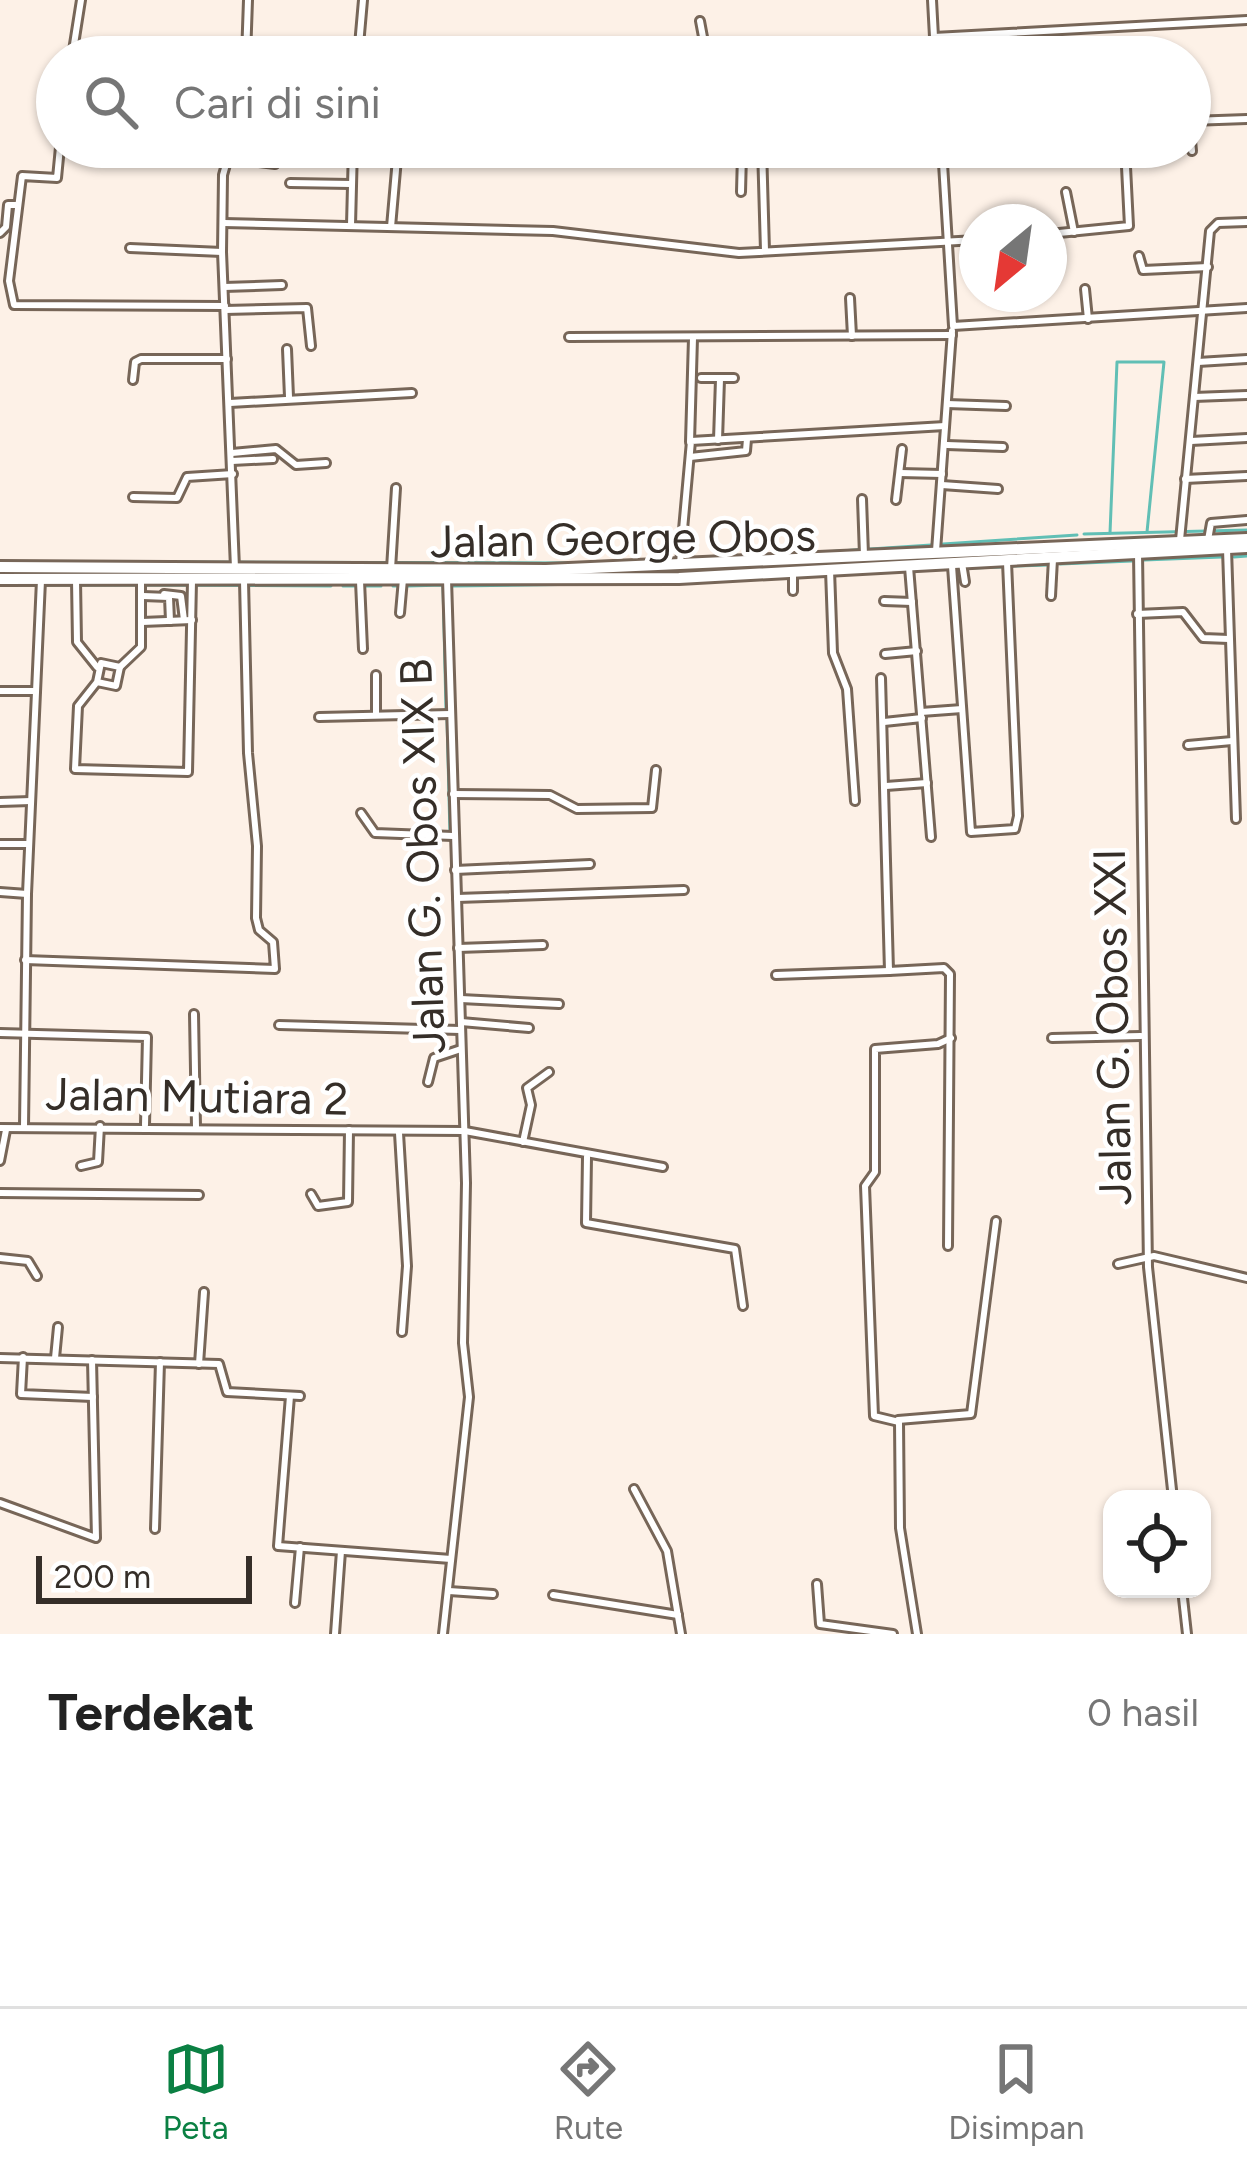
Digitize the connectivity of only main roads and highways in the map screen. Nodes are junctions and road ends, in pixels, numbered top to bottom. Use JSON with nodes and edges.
{"nodes":[{"id":1,"x":1229,"y":534,"type":"junction"},
{"id":2,"x":1180,"y":539,"type":"junction"},
{"id":3,"x":1247,"y":543,"type":"edge"},
{"id":4,"x":0,"y":567,"type":"edge"},
{"id":5,"x":0,"y":579,"type":"edge"}],
"edges":[{"from":1,"to":2,"type":"main road","name":"Jalan George Obos"},
{"from":1,"to":2,"type":"main road","name":"Jalan George Obos"},
{"from":1,"to":3,"type":"main road","name":"Jalan George Obos"},
{"from":2,"to":4,"type":"main road","name":"Jalan George Obos"},
{"from":2,"to":5,"type":"main road","name":"Jalan George Obos"}]}
